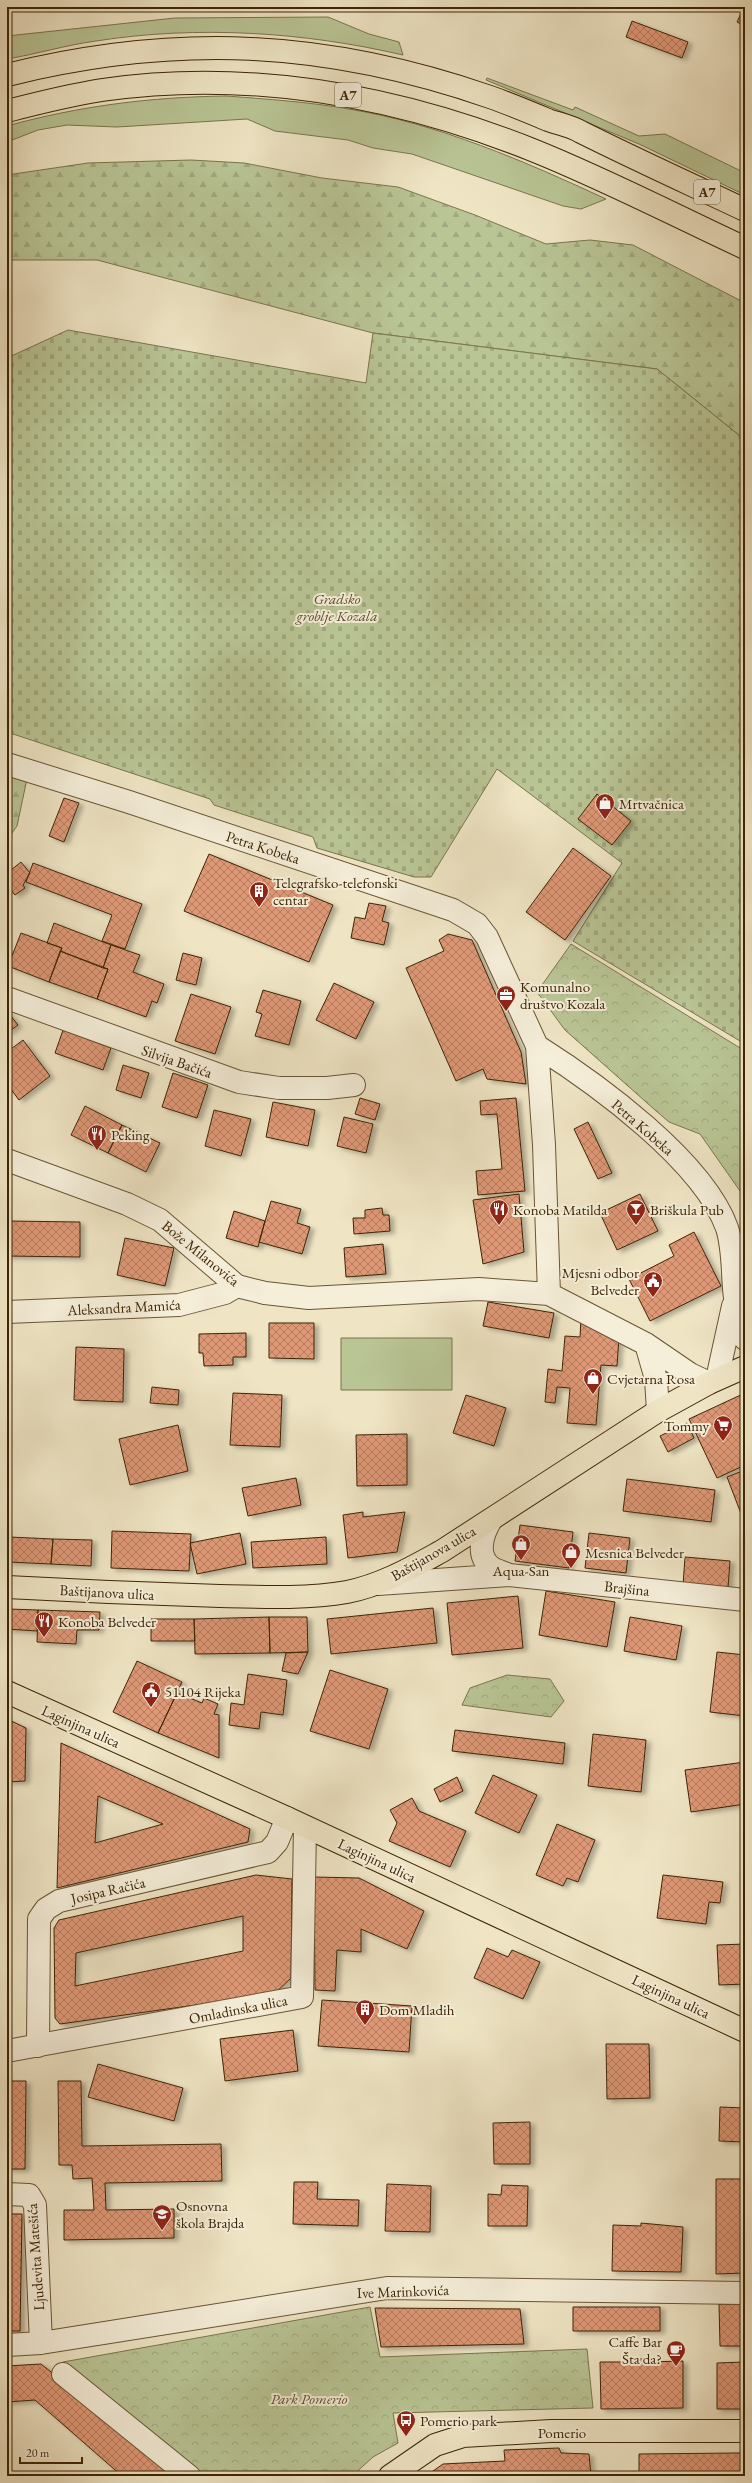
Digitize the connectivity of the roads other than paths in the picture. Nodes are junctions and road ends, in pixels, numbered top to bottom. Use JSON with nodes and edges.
{"nodes":[{"id":1,"x":7,"y":75,"type":"edge"},
{"id":2,"x":7,"y":111,"type":"edge"},
{"id":3,"x":745,"y":210,"type":"edge"},
{"id":4,"x":745,"y":248,"type":"edge"},
{"id":5,"x":7,"y":764,"type":"edge"},
{"id":6,"x":7,"y":998,"type":"edge"},
{"id":7,"x":537,"y":1046,"type":"junction"},
{"id":8,"x":354,"y":1085,"type":"dead end"},
{"id":9,"x":7,"y":1160,"type":"edge"},
{"id":10,"x":237,"y":1286,"type":"junction"},
{"id":11,"x":549,"y":1294,"type":"junction"},
{"id":12,"x":735,"y":1299,"type":"junction"},
{"id":13,"x":7,"y":1312,"type":"edge"},
{"id":14,"x":745,"y":1339,"type":"edge"},
{"id":15,"x":646,"y":1344,"type":"junction"},
{"id":16,"x":745,"y":1367,"type":"edge"},
{"id":17,"x":713,"y":1381,"type":"junction"},
{"id":18,"x":658,"y":1411,"type":"junction"},
{"id":19,"x":491,"y":1520,"type":"junction"},
{"id":20,"x":509,"y":1575,"type":"junction"},
{"id":21,"x":377,"y":1584,"type":"junction"},
{"id":22,"x":7,"y":1587,"type":"edge"},
{"id":23,"x":745,"y":1600,"type":"edge"},
{"id":24,"x":7,"y":1692,"type":"edge"},
{"id":25,"x":296,"y":1823,"type":"junction"},
{"id":26,"x":745,"y":2031,"type":"edge"},
{"id":27,"x":38,"y":2046,"type":"junction"},
{"id":28,"x":7,"y":2051,"type":"edge"},
{"id":29,"x":7,"y":2194,"type":"edge"},
{"id":30,"x":745,"y":2293,"type":"edge"},
{"id":31,"x":41,"y":2343,"type":"junction"},
{"id":32,"x":7,"y":2345,"type":"edge"},
{"id":33,"x":63,"y":2374,"type":"dead end"},
{"id":34,"x":745,"y":2431,"type":"edge"},
{"id":35,"x":189,"y":2476,"type":"edge"},
{"id":36,"x":390,"y":2476,"type":"edge"}],
"edges":[{"from":1,"to":3,"type":"main road","number":"A7"},
{"from":2,"to":4,"type":"main road","number":"A7"},
{"from":5,"to":7,"type":"street","name":"Petra Kobeka"},
{"from":6,"to":8,"type":"street","name":"Silvija Bačića"},
{"from":7,"to":11,"type":"street","name":"Petra Kobeka"},
{"from":7,"to":12,"type":"street","name":"Petra Kobeka"},
{"from":9,"to":10,"type":"street","name":"Bože Milanovića"},
{"from":10,"to":11,"type":"street","name":"Bože Milanovića"},
{"from":10,"to":13,"type":"street","name":"Aleksandra Mamića"},
{"from":11,"to":15,"type":"street"},
{"from":12,"to":14,"type":"street"},
{"from":12,"to":17,"type":"street"},
{"from":15,"to":17,"type":"street"},
{"from":15,"to":18,"type":"street"},
{"from":16,"to":17,"type":"main road","name":"Baštijanova ulica"},
{"from":17,"to":18,"type":"main road","name":"Baštijanova ulica"},
{"from":18,"to":19,"type":"main road","name":"Baštijanova ulica"},
{"from":19,"to":20,"type":"street","name":"Brajšina"},
{"from":19,"to":21,"type":"main road","name":"Baštijanova ulica"},
{"from":20,"to":21,"type":"street","name":"Brajšina"},
{"from":20,"to":23,"type":"street","name":"Brajšina"},
{"from":21,"to":22,"type":"main road","name":"Baštijanova ulica"},
{"from":24,"to":25,"type":"main road","name":"Laginjina ulica"},
{"from":25,"to":26,"type":"main road","name":"Laginjina ulica"},
{"from":25,"to":27,"type":"street","name":"Josipa Račića"},
{"from":25,"to":27,"type":"street","name":"Omladinska ulica"},
{"from":27,"to":28,"type":"street","name":"Omladinska ulica"},
{"from":29,"to":31,"type":"street","name":"Ljudevita Matešića"},
{"from":30,"to":31,"type":"street","name":"Ive Marinkovića"},
{"from":31,"to":32,"type":"street","name":"Ive Marinkovića"},
{"from":33,"to":35,"type":"street"},
{"from":34,"to":36,"type":"main road","name":"Pomerio"}]}
